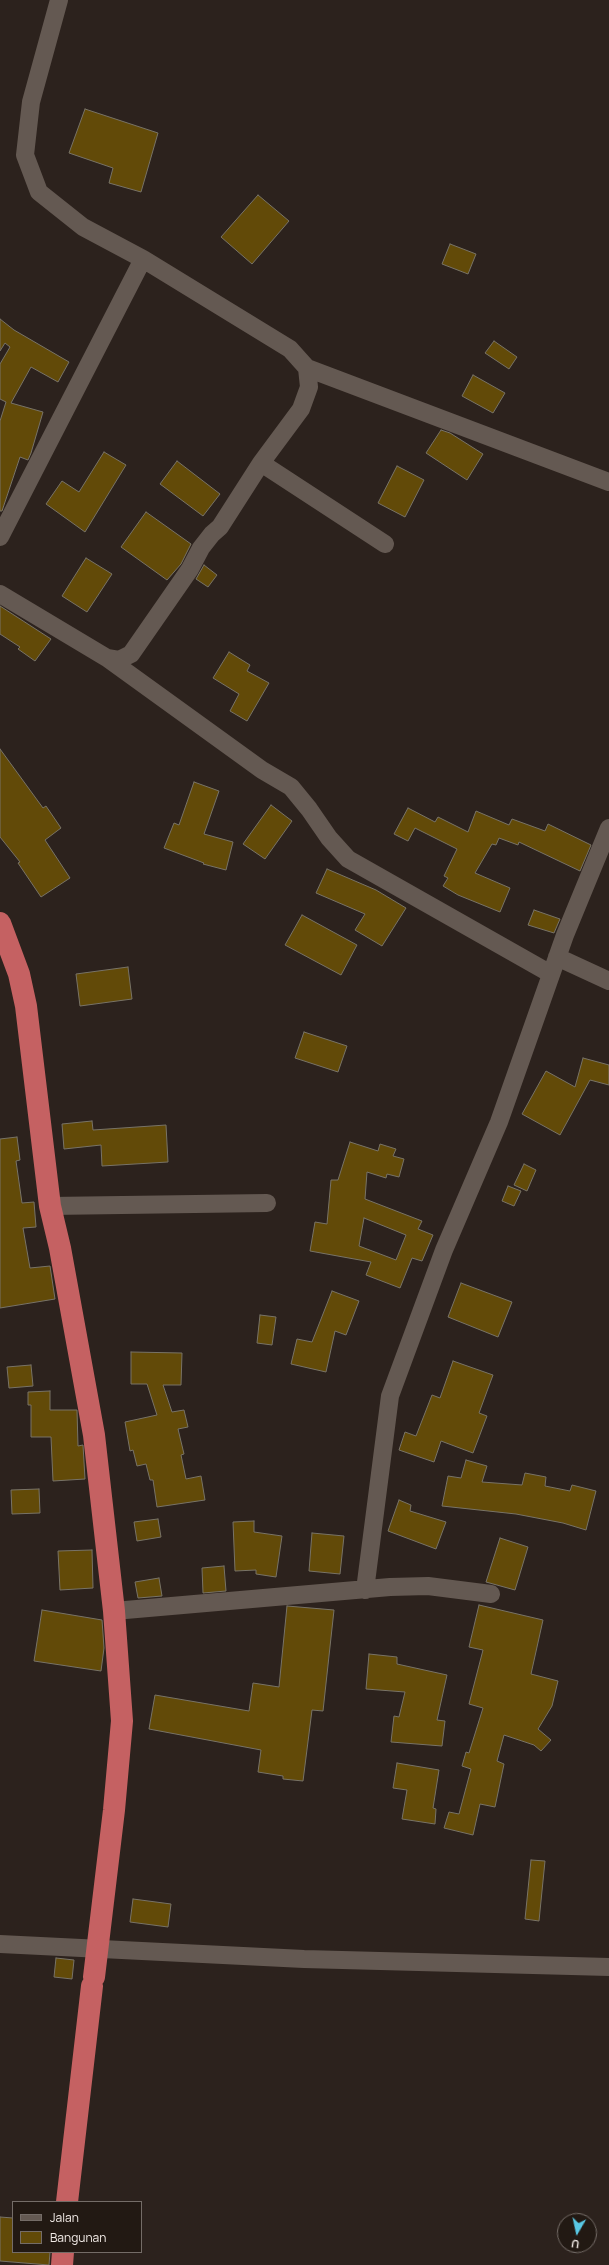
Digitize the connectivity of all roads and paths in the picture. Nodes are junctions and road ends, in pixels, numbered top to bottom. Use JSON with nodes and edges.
{"nodes":[{"id":1,"x":59,"y":0,"type":"edge"},
{"id":2,"x":143,"y":259,"type":"junction"},
{"id":3,"x":307,"y":368,"type":"junction"},
{"id":4,"x":261,"y":463,"type":"junction"},
{"id":5,"x":609,"y":482,"type":"edge"},
{"id":6,"x":0,"y":536,"type":"edge"},
{"id":7,"x":385,"y":544,"type":"dead end"},
{"id":8,"x":0,"y":594,"type":"edge"},
{"id":9,"x":107,"y":658,"type":"junction"},
{"id":10,"x":609,"y":828,"type":"edge"},
{"id":11,"x":0,"y":923,"type":"edge"},
{"id":12,"x":554,"y":965,"type":"junction"},
{"id":13,"x":609,"y":981,"type":"edge"},
{"id":14,"x":268,"y":1203,"type":"dead end"},
{"id":15,"x":50,"y":1206,"type":"junction"},
{"id":16,"x":365,"y":1590,"type":"junction"},
{"id":17,"x":491,"y":1594,"type":"dead end"},
{"id":18,"x":114,"y":1611,"type":"junction"},
{"id":19,"x":0,"y":1944,"type":"edge"},
{"id":20,"x":97,"y":1948,"type":"junction"},
{"id":21,"x":609,"y":1967,"type":"edge"},
{"id":22,"x":67,"y":2201,"type":"edge"},
{"id":23,"x":63,"y":2253,"type":"edge"},
{"id":24,"x":62,"y":2265,"type":"edge"}],
"edges":[{"from":1,"to":2,"type":"street"},
{"from":2,"to":3,"type":"street"},
{"from":2,"to":6,"type":"street"},
{"from":3,"to":4,"type":"street"},
{"from":3,"to":5,"type":"street"},
{"from":4,"to":7,"type":"street"},
{"from":4,"to":9,"type":"street"},
{"from":8,"to":9,"type":"street"},
{"from":9,"to":12,"type":"street"},
{"from":10,"to":12,"type":"street"},
{"from":11,"to":15,"type":"highway"},
{"from":12,"to":13,"type":"street"},
{"from":12,"to":16,"type":"street"},
{"from":14,"to":15,"type":"street"},
{"from":15,"to":18,"type":"highway"},
{"from":16,"to":17,"type":"street"},
{"from":16,"to":18,"type":"street"},
{"from":18,"to":20,"type":"highway"},
{"from":19,"to":20,"type":"street"},
{"from":20,"to":21,"type":"street"},
{"from":20,"to":22,"type":"highway"},
{"from":23,"to":24,"type":"highway"}]}
